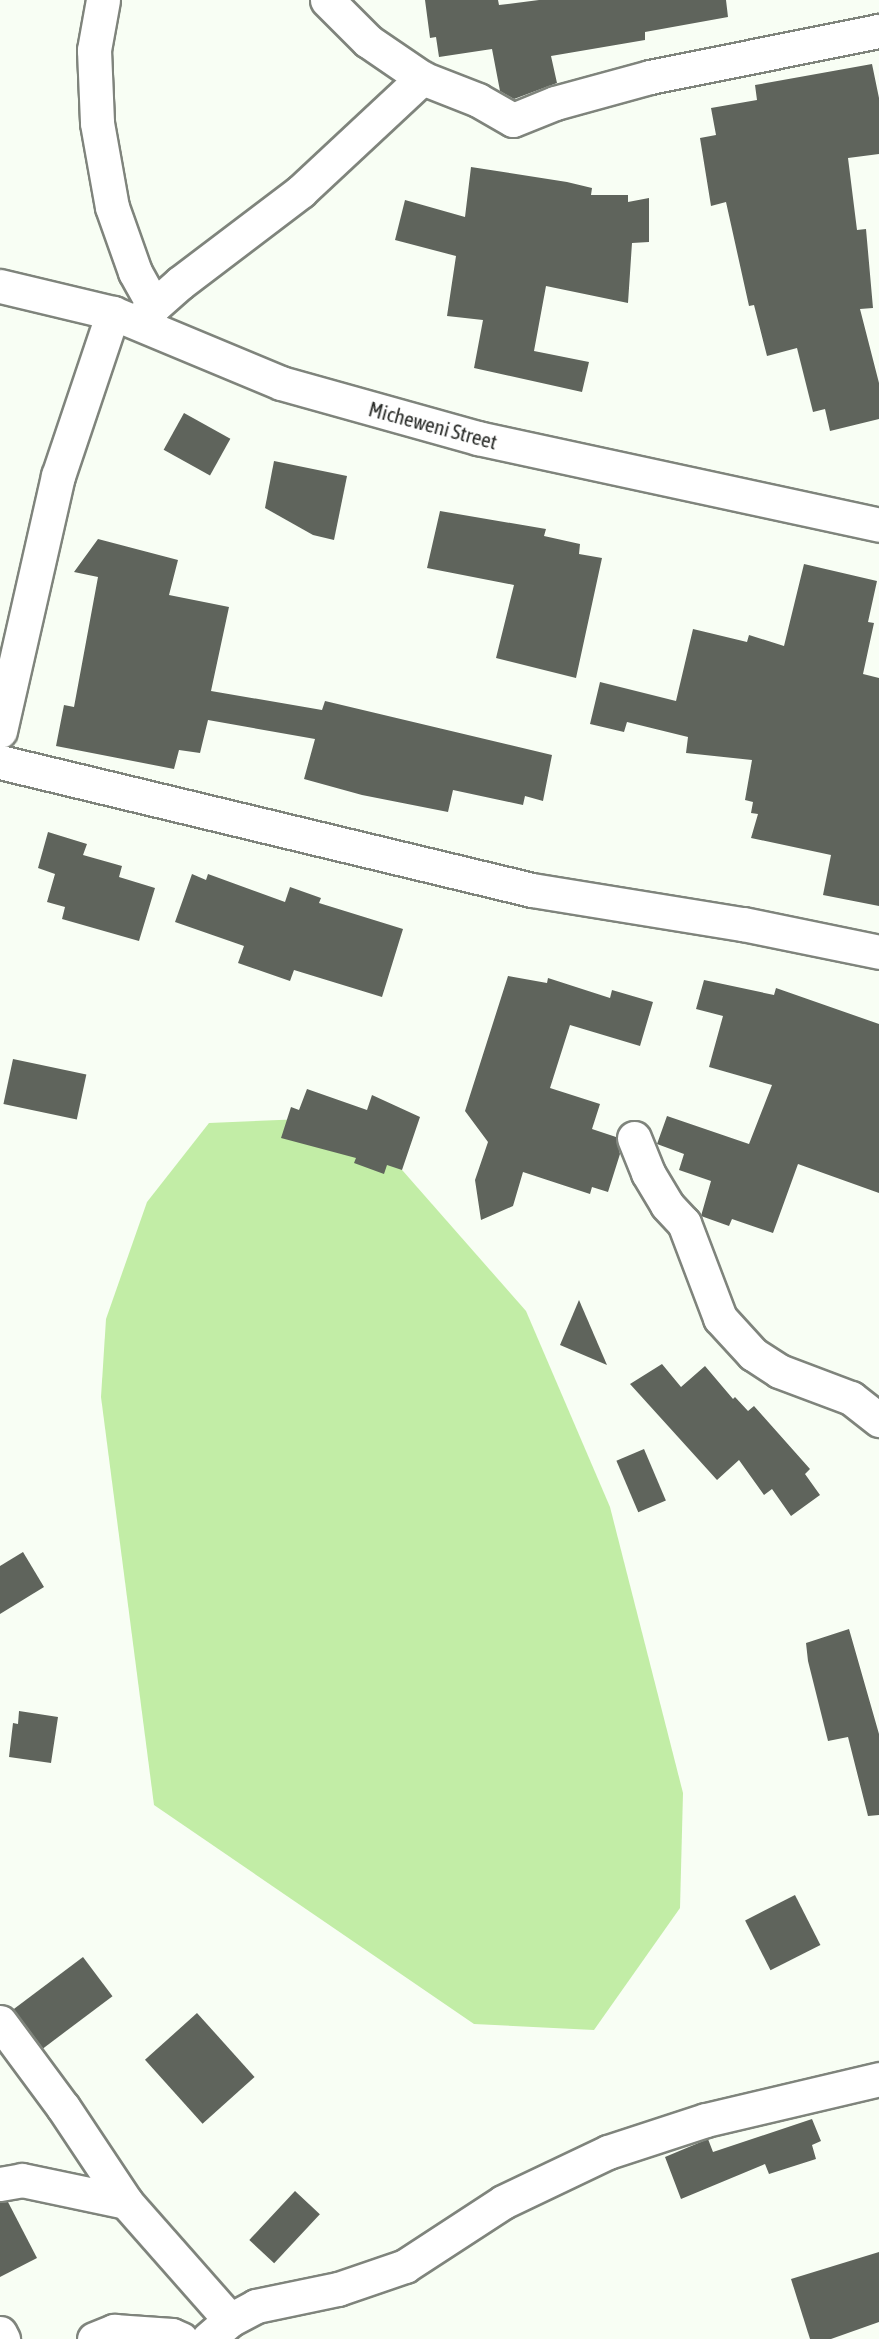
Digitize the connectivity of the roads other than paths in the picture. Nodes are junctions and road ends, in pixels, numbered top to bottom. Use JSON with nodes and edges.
{"nodes":[{"id":1,"x":103,"y":0,"type":"edge"},
{"id":2,"x":327,"y":0,"type":"edge"},
{"id":3,"x":879,"y":32,"type":"edge"},
{"id":4,"x":422,"y":78,"type":"junction"},
{"id":5,"x":0,"y":286,"type":"edge"},
{"id":6,"x":134,"y":314,"type":"junction"},
{"id":7,"x":879,"y":525,"type":"edge"},
{"id":8,"x":0,"y":731,"type":"edge"},
{"id":9,"x":0,"y":762,"type":"edge"},
{"id":10,"x":879,"y":952,"type":"edge"},
{"id":11,"x":634,"y":1138,"type":"dead end"},
{"id":12,"x":879,"y":1420,"type":"edge"},
{"id":13,"x":0,"y":2022,"type":"edge"},
{"id":14,"x":879,"y":2079,"type":"edge"},
{"id":15,"x":0,"y":2184,"type":"edge"},
{"id":16,"x":126,"y":2202,"type":"junction"},
{"id":17,"x":219,"y":2329,"type":"edge"},
{"id":18,"x":0,"y":2333,"type":"edge"},
{"id":19,"x":3,"y":2339,"type":"edge"},
{"id":20,"x":94,"y":2339,"type":"edge"},
{"id":21,"x":181,"y":2339,"type":"edge"}],
"edges":[{"from":1,"to":6,"type":"street"},
{"from":2,"to":4,"type":"street"},
{"from":3,"to":4,"type":"street"},
{"from":4,"to":6,"type":"street"},
{"from":5,"to":6,"type":"street","name":"Micheweni Street"},
{"from":6,"to":7,"type":"street","name":"Micheweni Street"},
{"from":6,"to":8,"type":"street"},
{"from":9,"to":10,"type":"street"},
{"from":11,"to":12,"type":"street"},
{"from":13,"to":16,"type":"street"},
{"from":14,"to":17,"type":"street"},
{"from":15,"to":16,"type":"street"},
{"from":16,"to":17,"type":"street"},
{"from":18,"to":19,"type":"street"},
{"from":20,"to":21,"type":"street"}]}
